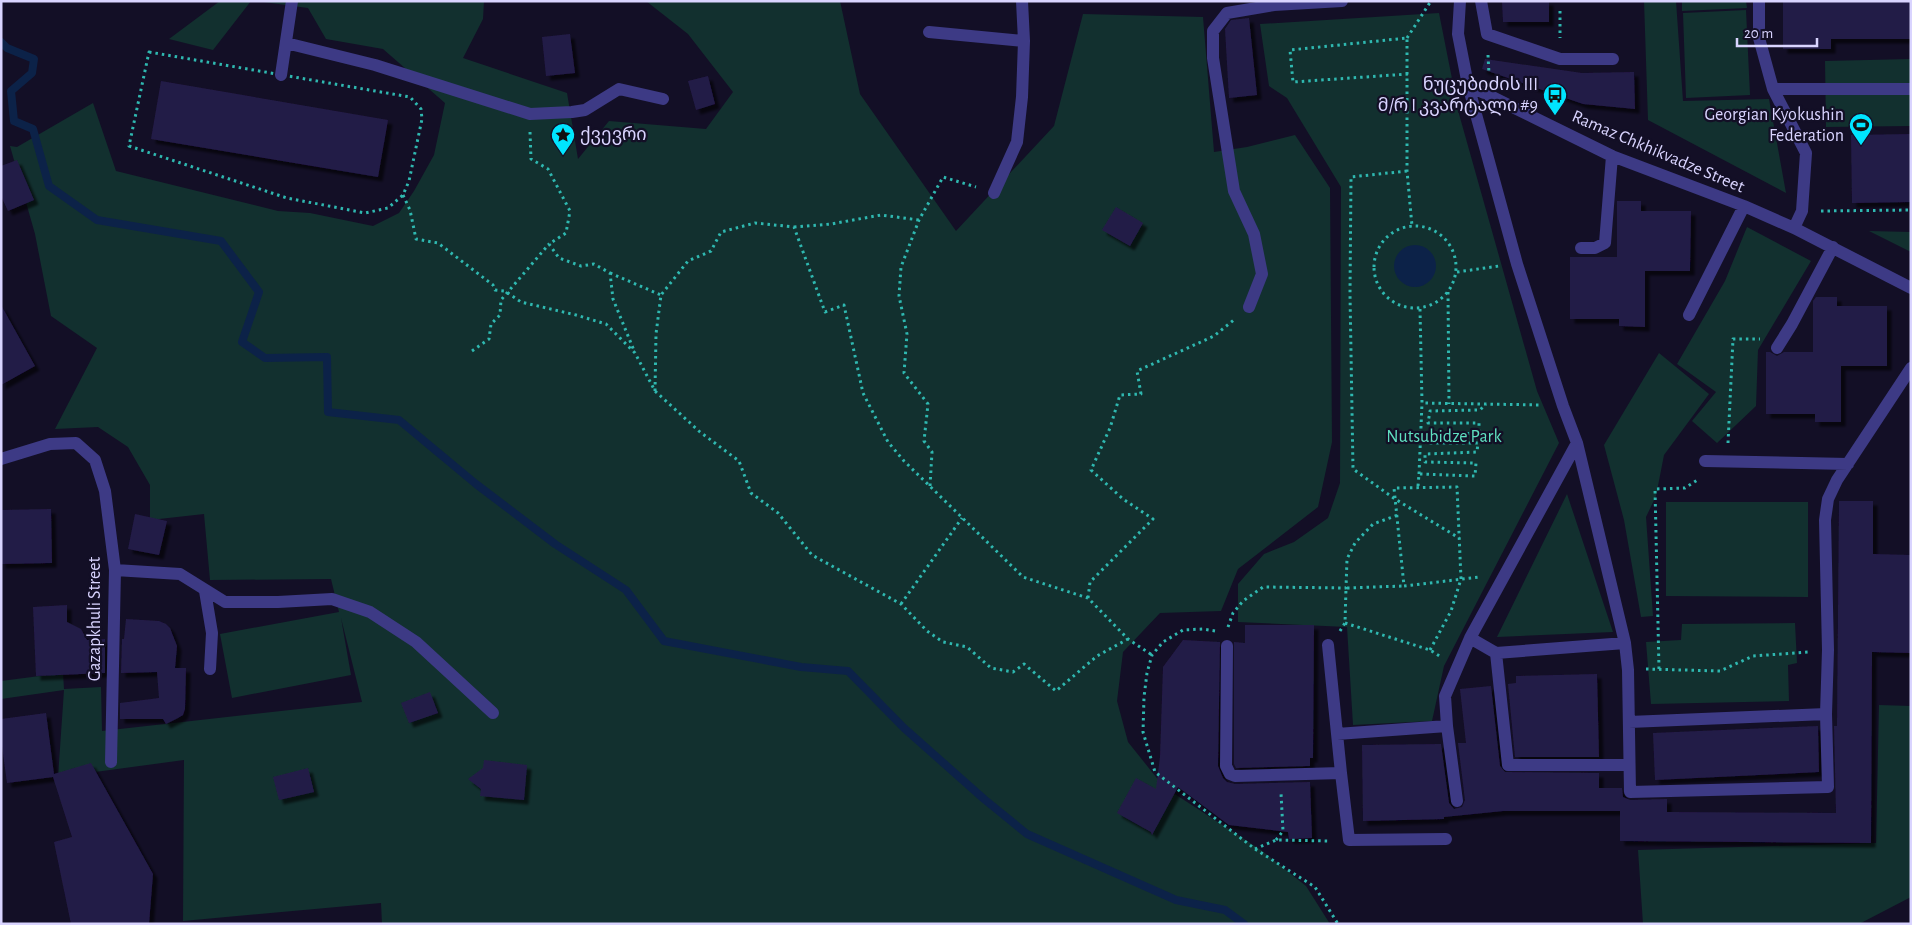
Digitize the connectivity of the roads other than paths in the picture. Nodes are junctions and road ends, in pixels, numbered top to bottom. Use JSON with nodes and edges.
{"nodes":[{"id":1,"x":292,"y":1,"type":"edge"},
{"id":2,"x":1022,"y":1,"type":"edge"},
{"id":3,"x":1342,"y":1,"type":"edge"},
{"id":4,"x":1460,"y":1,"type":"edge"},
{"id":5,"x":1481,"y":1,"type":"edge"},
{"id":6,"x":1759,"y":1,"type":"edge"},
{"id":7,"x":929,"y":32,"type":"dead end"},
{"id":8,"x":1024,"y":41,"type":"junction"},
{"id":9,"x":286,"y":43,"type":"junction"},
{"id":10,"x":1612,"y":59,"type":"dead end"},
{"id":11,"x":281,"y":75,"type":"road end"},
{"id":12,"x":1468,"y":85,"type":"junction"},
{"id":13,"x":1773,"y":89,"type":"junction"},
{"id":14,"x":1911,"y":89,"type":"edge"},
{"id":15,"x":663,"y":99,"type":"dead end"},
{"id":16,"x":1612,"y":156,"type":"junction"},
{"id":17,"x":994,"y":193,"type":"road end"},
{"id":18,"x":1744,"y":206,"type":"junction"},
{"id":19,"x":1794,"y":228,"type":"junction"},
{"id":20,"x":1832,"y":247,"type":"junction"},
{"id":21,"x":1581,"y":248,"type":"dead end"},
{"id":22,"x":1911,"y":288,"type":"edge"},
{"id":23,"x":1249,"y":308,"type":"road end"},
{"id":24,"x":1689,"y":315,"type":"dead end"},
{"id":25,"x":1780,"y":343,"type":"road end"},
{"id":26,"x":1911,"y":368,"type":"edge"},
{"id":27,"x":1577,"y":444,"type":"junction"},
{"id":28,"x":1,"y":460,"type":"edge"},
{"id":29,"x":1705,"y":461,"type":"dead end"},
{"id":30,"x":1848,"y":464,"type":"junction"},
{"id":31,"x":115,"y":570,"type":"junction"},
{"id":32,"x":205,"y":591,"type":"junction"},
{"id":33,"x":1470,"y":638,"type":"junction"},
{"id":34,"x":1625,"y":644,"type":"junction"},
{"id":35,"x":1328,"y":645,"type":"dead end"},
{"id":36,"x":1227,"y":646,"type":"road end"},
{"id":37,"x":1496,"y":653,"type":"junction"},
{"id":38,"x":210,"y":669,"type":"dead end"},
{"id":39,"x":493,"y":714,"type":"dead end"},
{"id":40,"x":1826,"y":714,"type":"junction"},
{"id":41,"x":1629,"y":722,"type":"junction"},
{"id":42,"x":1447,"y":726,"type":"junction"},
{"id":43,"x":1337,"y":734,"type":"junction"},
{"id":44,"x":111,"y":762,"type":"dead end"},
{"id":45,"x":1629,"y":765,"type":"junction"},
{"id":46,"x":1341,"y":773,"type":"junction"},
{"id":47,"x":1457,"y":801,"type":"dead end"},
{"id":48,"x":1446,"y":839,"type":"dead end"}],
"edges":[{"from":1,"to":9,"type":"street"},
{"from":2,"to":8,"type":"street"},
{"from":3,"to":23,"type":"street"},
{"from":4,"to":12,"type":"street"},
{"from":5,"to":10,"type":"street"},
{"from":6,"to":13,"type":"street"},
{"from":7,"to":8,"type":"street"},
{"from":8,"to":17,"type":"street"},
{"from":9,"to":11,"type":"street"},
{"from":9,"to":15,"type":"street"},
{"from":12,"to":16,"type":"street","name":"Ramaz Chkhikvadze Street"},
{"from":12,"to":27,"type":"street"},
{"from":13,"to":14,"type":"street"},
{"from":13,"to":19,"type":"street"},
{"from":16,"to":18,"type":"street","name":"Ramaz Chkhikvadze Street"},
{"from":16,"to":21,"type":"street"},
{"from":18,"to":19,"type":"street","name":"Ramaz Chkhikvadze Street"},
{"from":18,"to":24,"type":"street"},
{"from":19,"to":20,"type":"street","name":"Ramaz Chkhikvadze Street"},
{"from":20,"to":22,"type":"street","name":"Ramaz Chkhikvadze Street"},
{"from":20,"to":25,"type":"street"},
{"from":26,"to":30,"type":"street"},
{"from":27,"to":33,"type":"street"},
{"from":27,"to":34,"type":"street"},
{"from":28,"to":31,"type":"street","name":"Gazapkhuli Street"},
{"from":29,"to":30,"type":"street"},
{"from":30,"to":40,"type":"street"},
{"from":31,"to":32,"type":"street"},
{"from":31,"to":44,"type":"street","name":"Gazapkhuli Street"},
{"from":32,"to":38,"type":"street"},
{"from":32,"to":39,"type":"street"},
{"from":33,"to":37,"type":"street"},
{"from":33,"to":42,"type":"street"},
{"from":34,"to":37,"type":"street"},
{"from":34,"to":41,"type":"street"},
{"from":35,"to":43,"type":"street"},
{"from":36,"to":46,"type":"street"},
{"from":37,"to":45,"type":"street"},
{"from":40,"to":41,"type":"street"},
{"from":40,"to":45,"type":"street"},
{"from":41,"to":45,"type":"street"},
{"from":42,"to":43,"type":"street"},
{"from":42,"to":47,"type":"street"},
{"from":43,"to":46,"type":"street"},
{"from":46,"to":48,"type":"street"}]}
